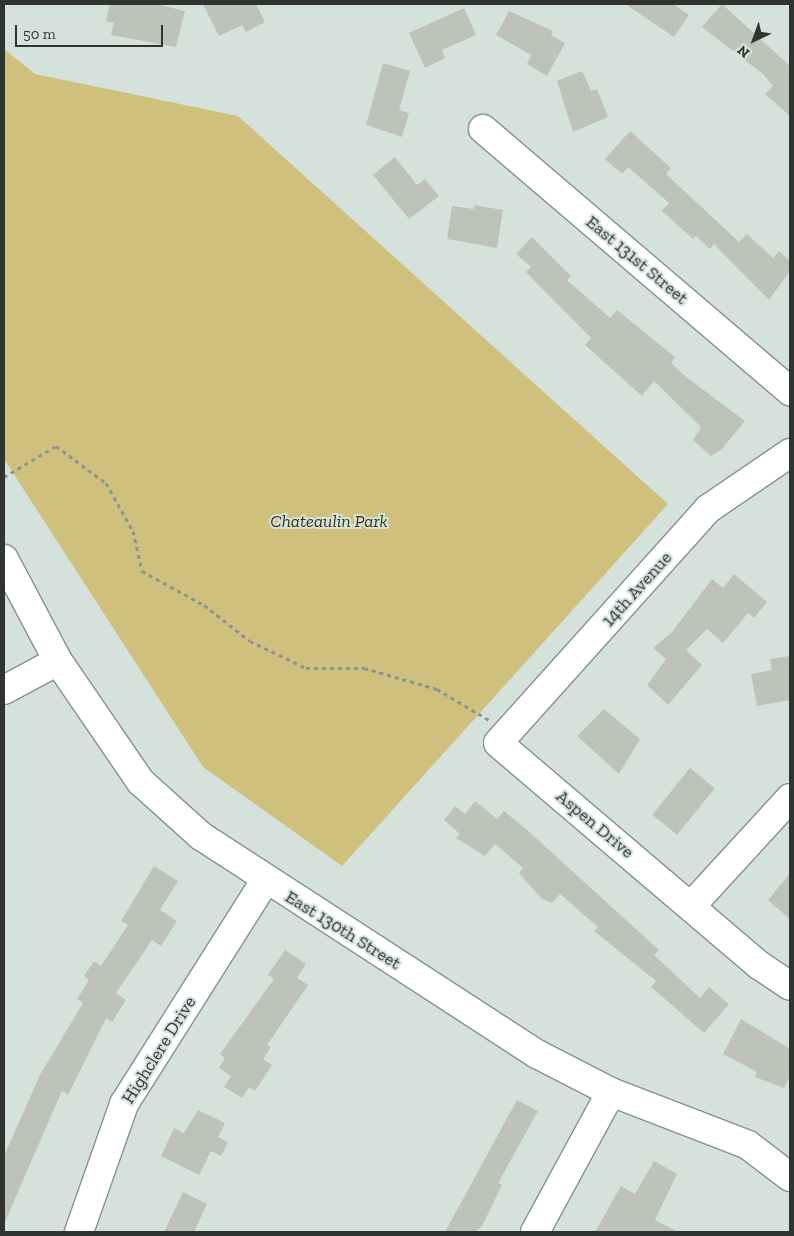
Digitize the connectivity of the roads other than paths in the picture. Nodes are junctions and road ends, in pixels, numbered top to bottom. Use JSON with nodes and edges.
{"nodes":[{"id":1,"x":483,"y":129,"type":"dead end"},
{"id":2,"x":790,"y":391,"type":"edge"},
{"id":3,"x":790,"y":453,"type":"edge"},
{"id":4,"x":4,"y":559,"type":"edge"},
{"id":5,"x":58,"y":661,"type":"junction"},
{"id":6,"x":4,"y":690,"type":"edge"},
{"id":7,"x":504,"y":737,"type":"joint"},
{"id":8,"x":790,"y":798,"type":"edge"},
{"id":9,"x":265,"y":881,"type":"junction"},
{"id":10,"x":692,"y":905,"type":"junction"},
{"id":11,"x":790,"y":986,"type":"edge"},
{"id":12,"x":611,"y":1092,"type":"junction"},
{"id":13,"x":790,"y":1178,"type":"edge"},
{"id":14,"x":79,"y":1232,"type":"edge"},
{"id":15,"x":535,"y":1232,"type":"edge"}],
"edges":[{"from":1,"to":2,"type":"street","name":"East 131st Street"},
{"from":3,"to":7,"type":"street","name":"14th Avenue"},
{"from":4,"to":5,"type":"street","name":"East 130th Street"},
{"from":5,"to":6,"type":"street"},
{"from":5,"to":9,"type":"street","name":"East 130th Street"},
{"from":7,"to":10,"type":"street","name":"Aspen Drive"},
{"from":8,"to":10,"type":"street"},
{"from":9,"to":12,"type":"street","name":"East 130th Street"},
{"from":9,"to":14,"type":"street","name":"Highclere Drive"},
{"from":10,"to":11,"type":"street","name":"Aspen Drive"},
{"from":12,"to":13,"type":"street","name":"East 130th Street"},
{"from":12,"to":15,"type":"street"}]}
